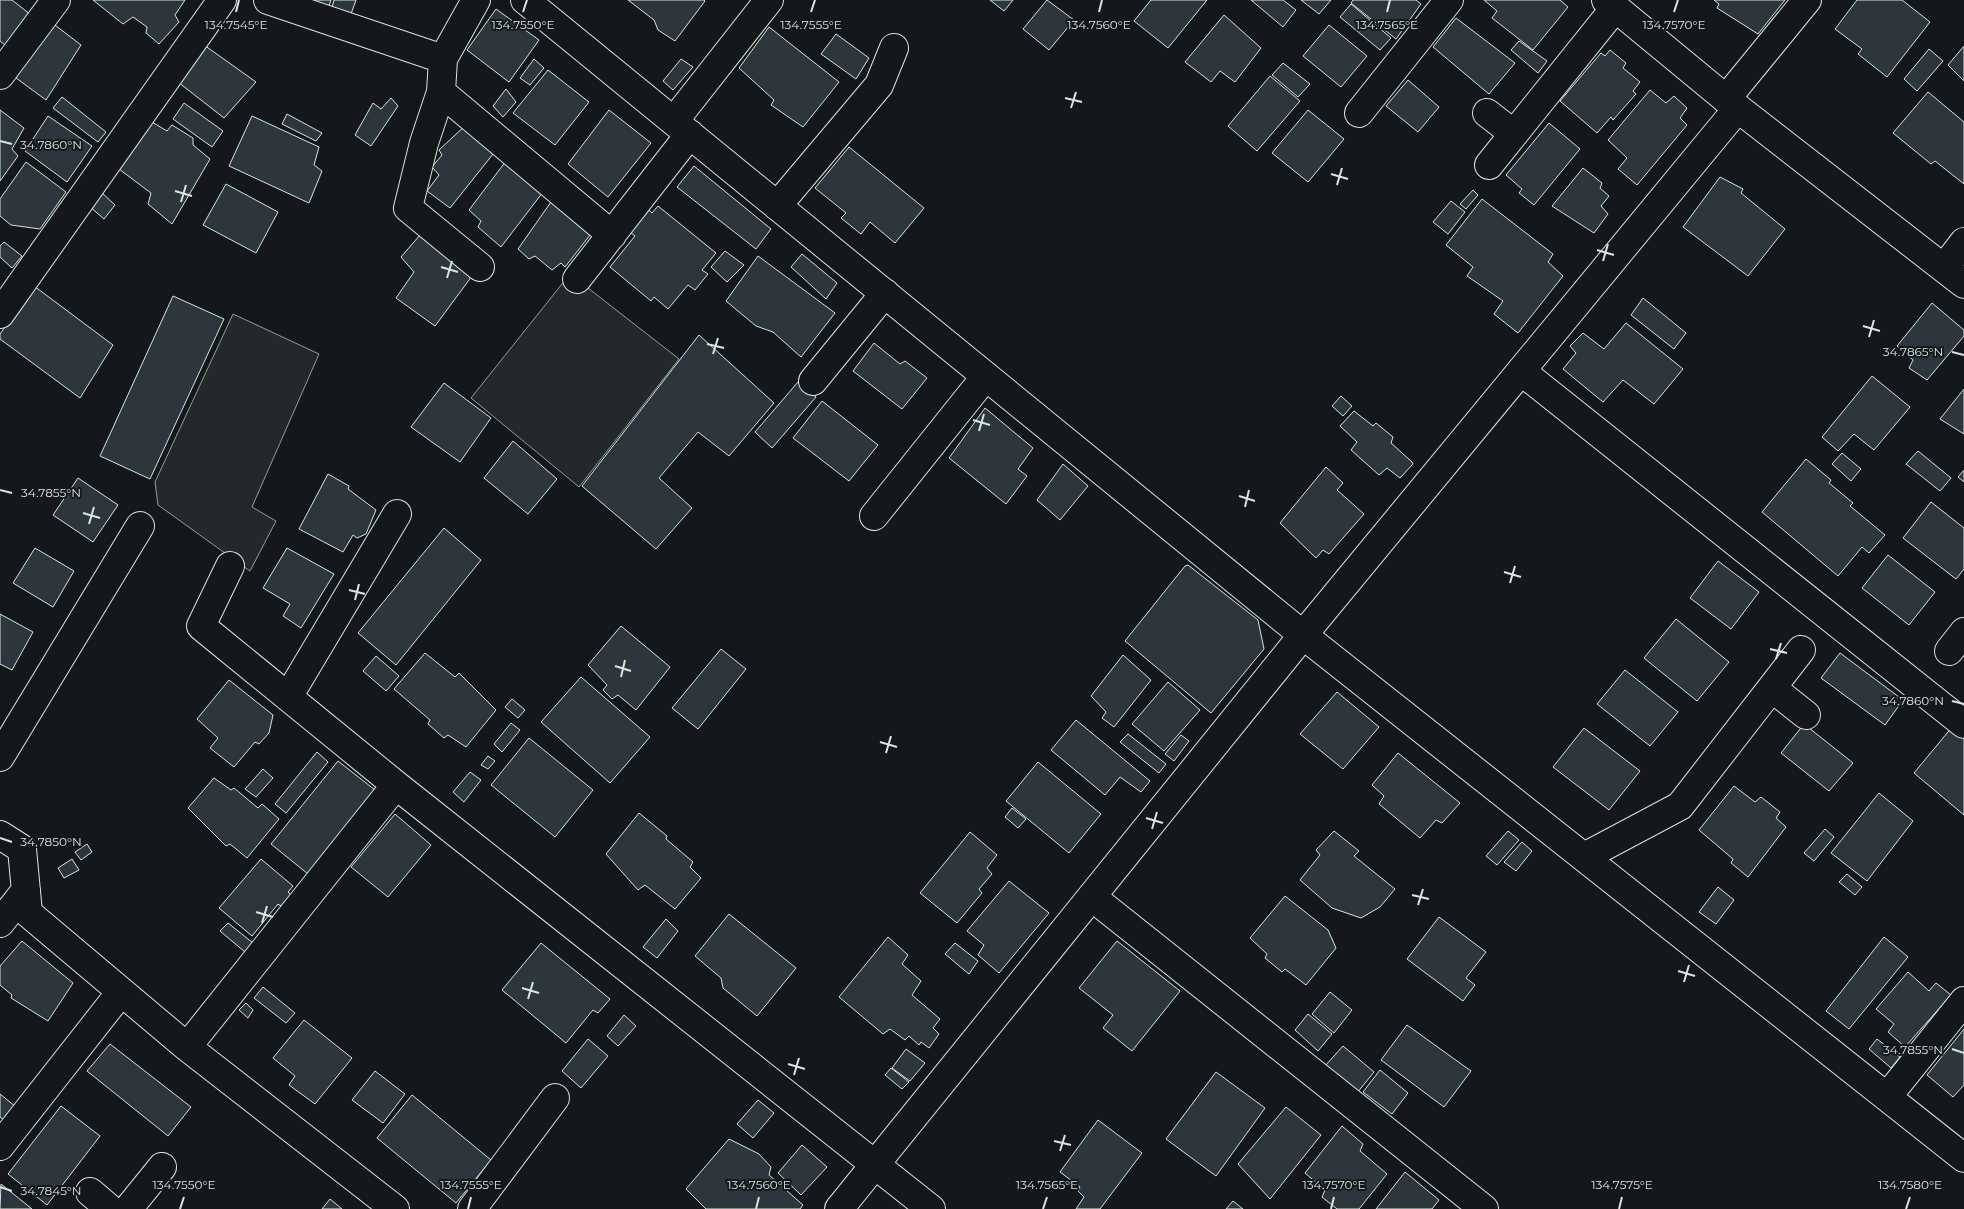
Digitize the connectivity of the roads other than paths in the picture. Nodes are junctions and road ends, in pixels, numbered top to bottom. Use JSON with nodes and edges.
{"nodes":[{"id":1,"x":56,"y":0,"type":"edge"},
{"id":2,"x":222,"y":0,"type":"edge"},
{"id":3,"x":268,"y":0,"type":"edge"},
{"id":4,"x":476,"y":0,"type":"edge"},
{"id":5,"x":526,"y":0,"type":"edge"},
{"id":6,"x":768,"y":0,"type":"edge"},
{"id":7,"x":1449,"y":0,"type":"edge"},
{"id":8,"x":1807,"y":0,"type":"edge"},
{"id":9,"x":1610,"y":4,"type":"edge"},
{"id":10,"x":894,"y":48,"type":"dead end"},
{"id":11,"x":443,"y":59,"type":"junction"},
{"id":12,"x":0,"y":75,"type":"edge"},
{"id":13,"x":441,"y":92,"type":"junction"},
{"id":14,"x":1732,"y":103,"type":"junction"},
{"id":15,"x":1359,"y":113,"type":"dead end"},
{"id":16,"x":1487,"y":113,"type":"dead end"},
{"id":17,"x":682,"y":127,"type":"junction"},
{"id":18,"x":1514,"y":134,"type":"junction"},
{"id":19,"x":1489,"y":165,"type":"dead end"},
{"id":20,"x":778,"y":206,"type":"junction"},
{"id":21,"x":612,"y":235,"type":"junction"},
{"id":22,"x":1964,"y":242,"type":"edge"},
{"id":23,"x":480,"y":267,"type":"dead end"},
{"id":24,"x":1954,"y":276,"type":"edge"},
{"id":25,"x":577,"y":279,"type":"dead end"},
{"id":26,"x":885,"y":293,"type":"junction"},
{"id":27,"x":0,"y":314,"type":"edge"},
{"id":28,"x":1521,"y":371,"type":"junction"},
{"id":29,"x":986,"y":376,"type":"junction"},
{"id":30,"x":814,"y":381,"type":"dead end"},
{"id":31,"x":397,"y":514,"type":"dead end"},
{"id":32,"x":874,"y":516,"type":"dead end"},
{"id":33,"x":140,"y":526,"type":"dead end"},
{"id":34,"x":230,"y":566,"type":"dead end"},
{"id":35,"x":1303,"y":634,"type":"junction"},
{"id":36,"x":1801,"y":650,"type":"dead end"},
{"id":37,"x":1772,"y":688,"type":"junction"},
{"id":38,"x":288,"y":697,"type":"junction"},
{"id":39,"x":1806,"y":715,"type":"dead end"},
{"id":40,"x":1964,"y":724,"type":"edge"},
{"id":41,"x":0,"y":757,"type":"edge"},
{"id":42,"x":396,"y":785,"type":"junction"},
{"id":43,"x":0,"y":834,"type":"edge"},
{"id":44,"x":1584,"y":857,"type":"junction"},
{"id":45,"x":26,"y":890,"type":"junction"},
{"id":46,"x":1092,"y":897,"type":"junction"},
{"id":47,"x":0,"y":923,"type":"edge"},
{"id":48,"x":121,"y":992,"type":"junction"},
{"id":49,"x":1964,"y":1002,"type":"edge"},
{"id":50,"x":188,"y":1047,"type":"junction"},
{"id":51,"x":1887,"y":1097,"type":"junction"},
{"id":52,"x":555,"y":1098,"type":"dead end"},
{"id":53,"x":0,"y":1146,"type":"edge"},
{"id":54,"x":1964,"y":1158,"type":"edge"},
{"id":55,"x":875,"y":1164,"type":"junction"},
{"id":56,"x":162,"y":1167,"type":"dead end"},
{"id":57,"x":128,"y":1209,"type":"edge"},
{"id":58,"x":395,"y":1209,"type":"edge"},
{"id":59,"x":472,"y":1209,"type":"edge"},
{"id":60,"x":839,"y":1209,"type":"edge"},
{"id":61,"x":931,"y":1209,"type":"edge"},
{"id":62,"x":1484,"y":1209,"type":"edge"}],
"edges":[{"from":1,"to":12,"type":"street"},
{"from":2,"to":27,"type":"street"},
{"from":3,"to":11,"type":"street"},
{"from":4,"to":11,"type":"street"},
{"from":5,"to":17,"type":"street"},
{"from":6,"to":17,"type":"street"},
{"from":7,"to":15,"type":"street"},
{"from":8,"to":14,"type":"street"},
{"from":9,"to":14,"type":"street"},
{"from":9,"to":18,"type":"street"},
{"from":10,"to":20,"type":"street"},
{"from":11,"to":13,"type":"street"},
{"from":13,"to":21,"type":"street"},
{"from":13,"to":23,"type":"street"},
{"from":14,"to":24,"type":"street"},
{"from":14,"to":28,"type":"street"},
{"from":16,"to":18,"type":"street"},
{"from":17,"to":20,"type":"street"},
{"from":17,"to":21,"type":"street"},
{"from":18,"to":19,"type":"street"},
{"from":20,"to":26,"type":"street"},
{"from":21,"to":25,"type":"street"},
{"from":22,"to":24,"type":"street"},
{"from":26,"to":29,"type":"street"},
{"from":26,"to":30,"type":"street"},
{"from":28,"to":35,"type":"street"},
{"from":28,"to":40,"type":"street"},
{"from":29,"to":32,"type":"street"},
{"from":29,"to":35,"type":"street"},
{"from":31,"to":38,"type":"street"},
{"from":33,"to":41,"type":"street"},
{"from":34,"to":38,"type":"street"},
{"from":35,"to":44,"type":"street"},
{"from":35,"to":46,"type":"street"},
{"from":36,"to":37,"type":"street"},
{"from":37,"to":39,"type":"street"},
{"from":37,"to":44,"type":"street"},
{"from":38,"to":42,"type":"street"},
{"from":42,"to":50,"type":"street"},
{"from":42,"to":55,"type":"street"},
{"from":43,"to":45,"type":"street"},
{"from":44,"to":51,"type":"street"},
{"from":45,"to":47,"type":"street"},
{"from":45,"to":48,"type":"street"},
{"from":46,"to":55,"type":"street"},
{"from":46,"to":62,"type":"street"},
{"from":48,"to":50,"type":"street"},
{"from":48,"to":53,"type":"street"},
{"from":49,"to":51,"type":"street"},
{"from":50,"to":58,"type":"street"},
{"from":51,"to":54,"type":"street"},
{"from":52,"to":59,"type":"street"},
{"from":55,"to":60,"type":"street"},
{"from":55,"to":61,"type":"street"},
{"from":56,"to":57,"type":"street"}]}
